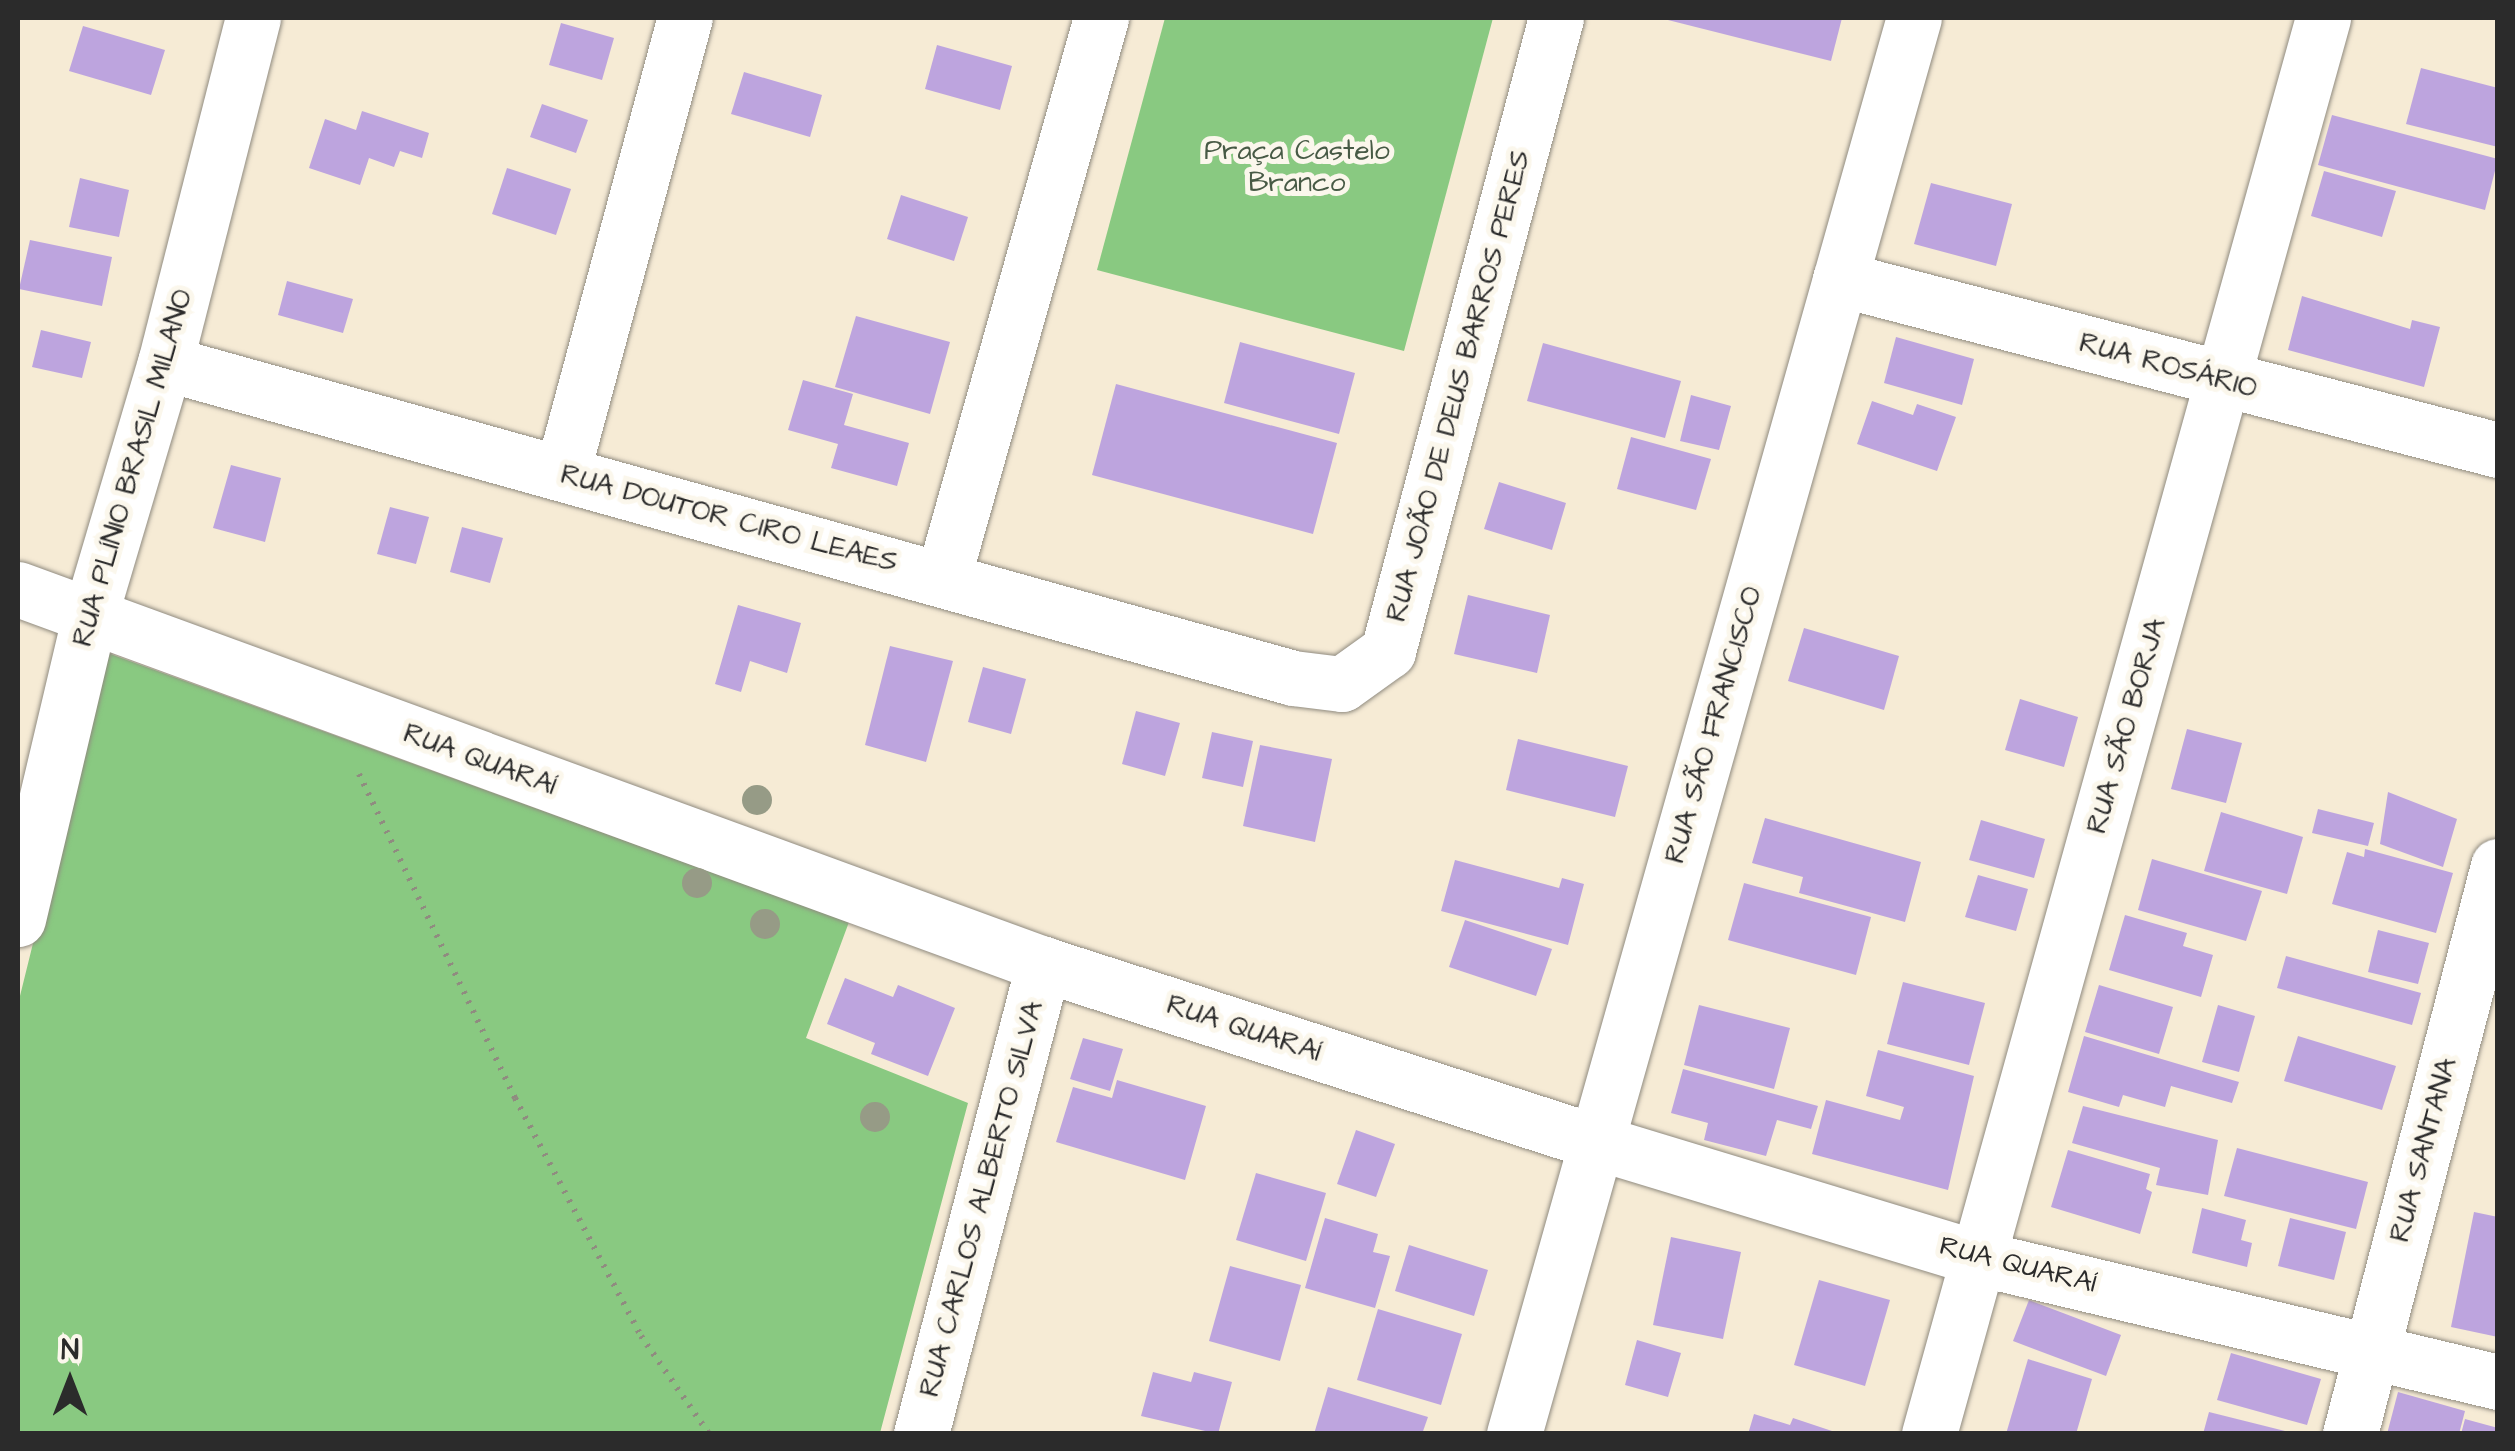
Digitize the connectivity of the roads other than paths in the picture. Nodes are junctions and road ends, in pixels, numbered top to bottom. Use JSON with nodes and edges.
{"nodes":[{"id":1,"x":253,"y":18,"type":"edge"},
{"id":2,"x":685,"y":18,"type":"edge"},
{"id":3,"x":1101,"y":18,"type":"edge"},
{"id":4,"x":1556,"y":18,"type":"edge"},
{"id":5,"x":1914,"y":18,"type":"edge"},
{"id":6,"x":2323,"y":18,"type":"edge"},
{"id":7,"x":1840,"y":279,"type":"junction"},
{"id":8,"x":165,"y":363,"type":"junction"},
{"id":9,"x":2224,"y":381,"type":"junction"},
{"id":10,"x":2498,"y":450,"type":"edge"},
{"id":11,"x":562,"y":473,"type":"junction"},
{"id":12,"x":943,"y":578,"type":"junction"},
{"id":13,"x":18,"y":589,"type":"edge"},
{"id":14,"x":89,"y":619,"type":"junction"},
{"id":15,"x":1293,"y":678,"type":"joint"},
{"id":16,"x":2498,"y":866,"type":"edge"},
{"id":17,"x":18,"y":919,"type":"edge"},
{"id":18,"x":1043,"y":964,"type":"junction"},
{"id":19,"x":1596,"y":1142,"type":"junction"},
{"id":20,"x":1978,"y":1258,"type":"junction"},
{"id":21,"x":2372,"y":1350,"type":"junction"},
{"id":22,"x":2498,"y":1382,"type":"edge"},
{"id":23,"x":920,"y":1434,"type":"edge"},
{"id":24,"x":1514,"y":1434,"type":"edge"},
{"id":25,"x":1929,"y":1434,"type":"edge"},
{"id":26,"x":2350,"y":1434,"type":"edge"}],
"edges":[{"from":1,"to":8,"type":"street","name":"RUA PLÍNIO BRASIL MILANO"},
{"from":2,"to":11,"type":"street"},
{"from":3,"to":12,"type":"street"},
{"from":4,"to":15,"type":"street","name":"RUA JOÃO DE DEUS BARROS PERES"},
{"from":5,"to":7,"type":"street","name":"RUA SÃO FRANCISCO"},
{"from":6,"to":9,"type":"street","name":"RUA SÃO BORJA"},
{"from":7,"to":9,"type":"street","name":"RUA ROSÁRIO"},
{"from":7,"to":19,"type":"street","name":"RUA SÃO FRANCISCO"},
{"from":8,"to":11,"type":"street","name":"RUA DOUTOR CIRO LEAES"},
{"from":8,"to":14,"type":"street","name":"RUA PLÍNIO BRASIL MILANO"},
{"from":9,"to":10,"type":"street","name":"RUA ROSÁRIO"},
{"from":9,"to":20,"type":"street","name":"RUA SÃO BORJA"},
{"from":11,"to":12,"type":"street","name":"RUA DOUTOR CIRO LEAES"},
{"from":12,"to":15,"type":"street","name":"RUA DOUTOR CIRO LEAES"},
{"from":13,"to":14,"type":"street","name":"RUA QUARAÍ"},
{"from":14,"to":17,"type":"street","name":"RUA PLÍNIO BRASIL MILANO"},
{"from":14,"to":18,"type":"street","name":"RUA QUARAÍ"},
{"from":16,"to":21,"type":"street","name":"RUA SANTANA"},
{"from":18,"to":19,"type":"street","name":"RUA QUARAÍ"},
{"from":18,"to":23,"type":"street","name":"RUA CARLOS ALBERTO SILVA"},
{"from":19,"to":20,"type":"street","name":"RUA QUARAÍ"},
{"from":19,"to":24,"type":"street","name":"RUA SÃO FRANCISCO"},
{"from":20,"to":21,"type":"street","name":"RUA QUARAÍ"},
{"from":20,"to":25,"type":"street","name":"RUA SÃO BORJA"},
{"from":21,"to":22,"type":"street","name":"RUA QUARAÍ"},
{"from":21,"to":26,"type":"street","name":"RUA SANTANA"}]}
